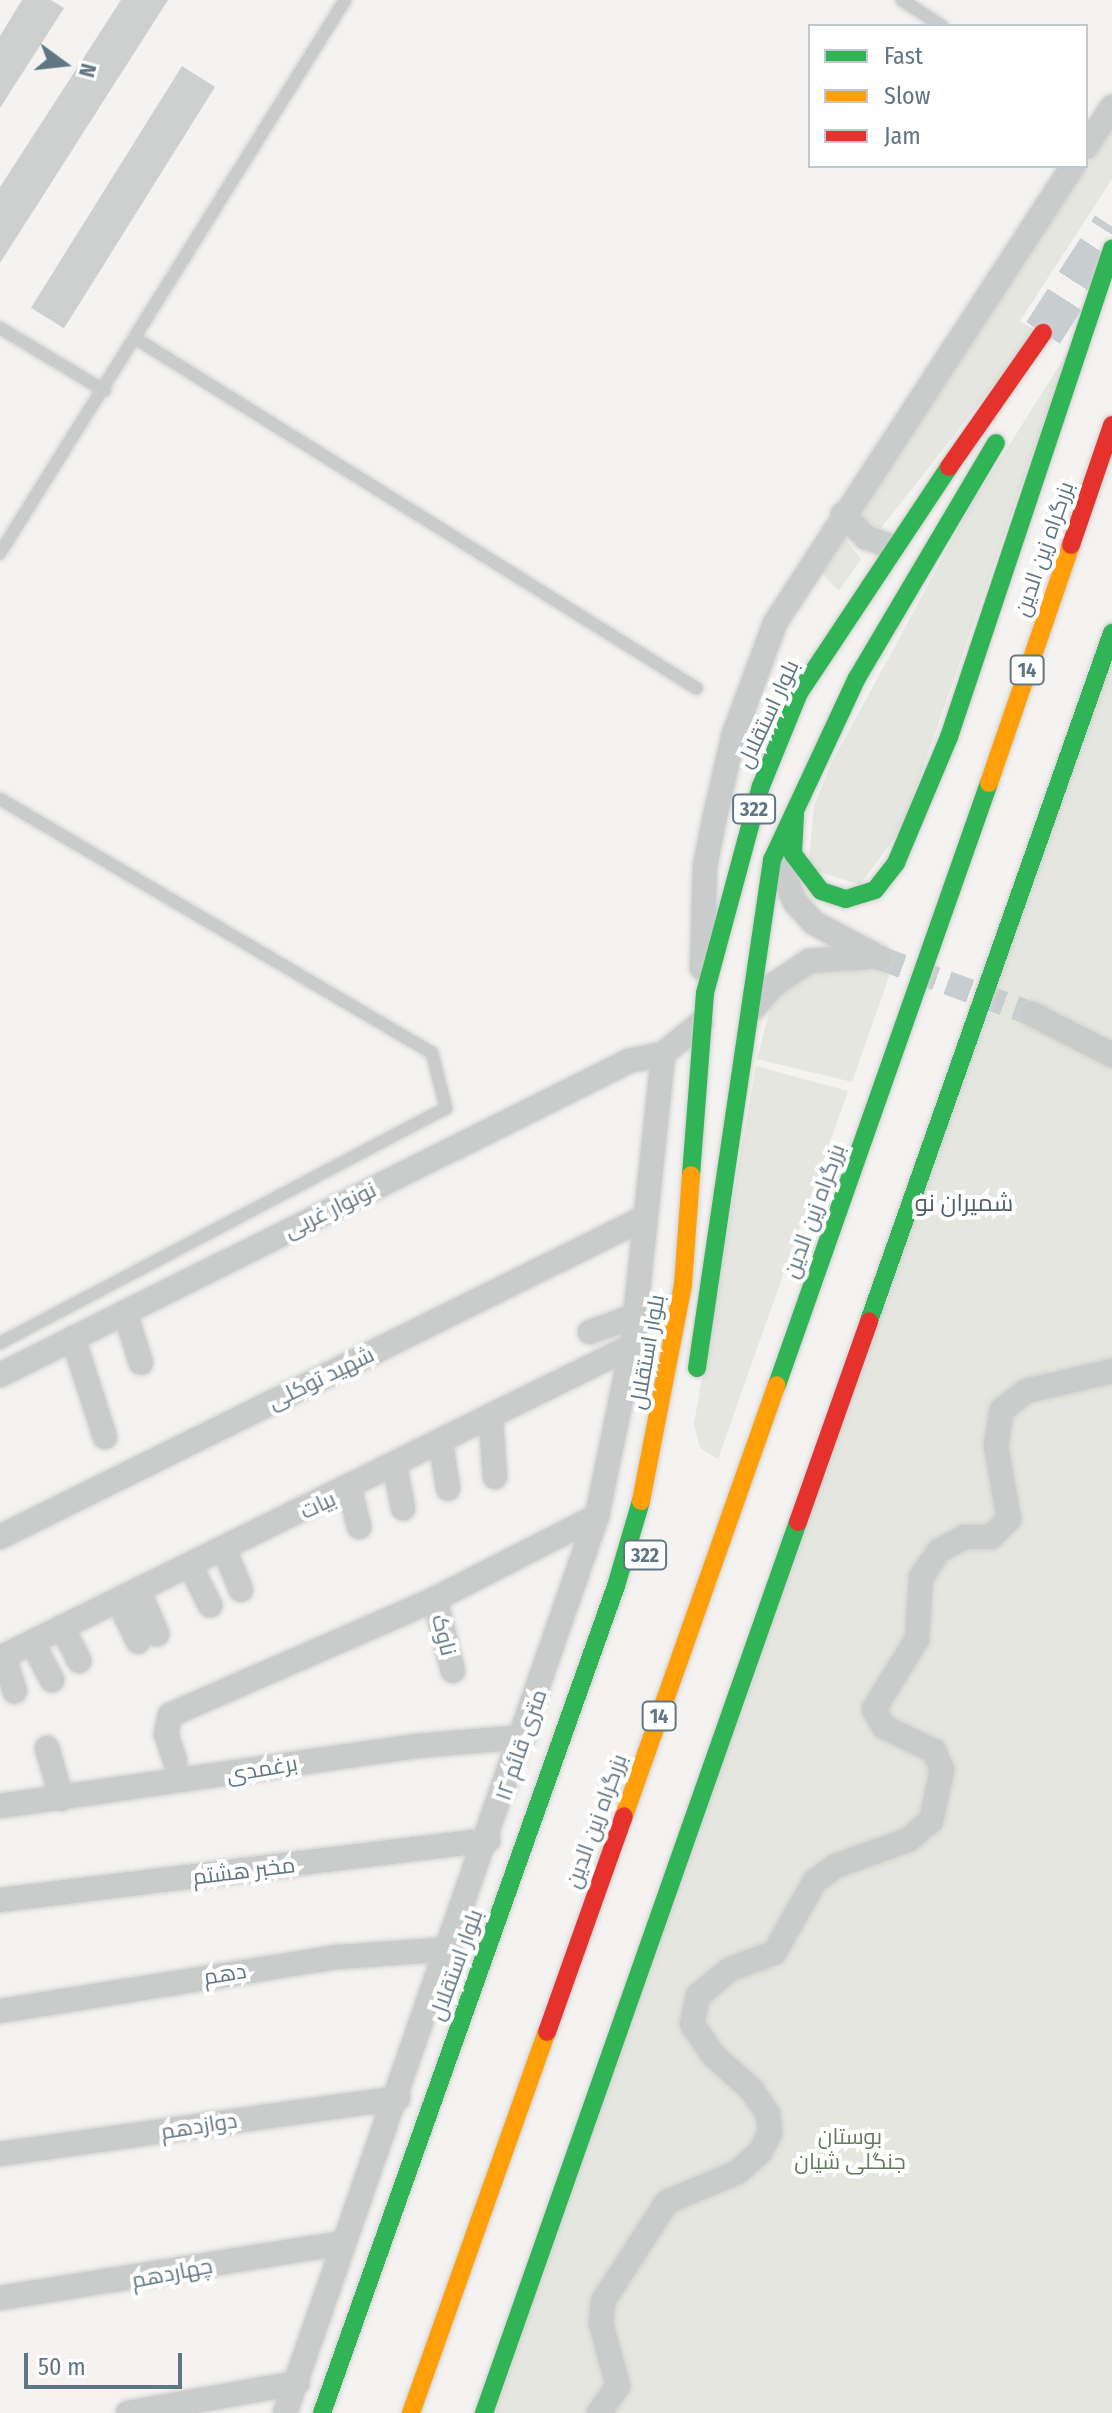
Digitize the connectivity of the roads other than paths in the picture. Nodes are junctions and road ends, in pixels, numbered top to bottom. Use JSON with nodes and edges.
{"nodes":[{"id":1,"x":345,"y":0,"type":"edge"},
{"id":2,"x":902,"y":0,"type":"edge"},
{"id":3,"x":939,"y":24,"type":"edge"},
{"id":4,"x":1112,"y":107,"type":"edge"},
{"id":5,"x":1088,"y":144,"type":"edge"},
{"id":6,"x":1072,"y":168,"type":"edge"},
{"id":7,"x":1112,"y":249,"type":"edge"},
{"id":8,"x":0,"y":328,"type":"edge"},
{"id":9,"x":1043,"y":333,"type":"tunnel mouth"},
{"id":10,"x":138,"y":340,"type":"junction"},
{"id":11,"x":1054,"y":352,"type":"tunnel mouth"},
{"id":12,"x":1039,"y":375,"type":"dead end"},
{"id":13,"x":105,"y":391,"type":"junction"},
{"id":14,"x":1009,"y":423,"type":"dead end"},
{"id":15,"x":1112,"y":425,"type":"edge"},
{"id":16,"x":843,"y":514,"type":"junction"},
{"id":17,"x":892,"y":547,"type":"junction"},
{"id":18,"x":0,"y":553,"type":"edge"},
{"id":19,"x":1112,"y":633,"type":"edge"},
{"id":20,"x":822,"y":656,"type":"junction"},
{"id":21,"x":857,"y":678,"type":"junction"},
{"id":22,"x":696,"y":688,"type":"dead end"},
{"id":23,"x":0,"y":799,"type":"edge"},
{"id":24,"x":798,"y":800,"type":"junction"},
{"id":25,"x":775,"y":854,"type":"junction"},
{"id":26,"x":705,"y":993,"type":"junction"},
{"id":27,"x":753,"y":1009,"type":"junction"},
{"id":28,"x":1032,"y":1014,"type":"tunnel mouth"},
{"id":29,"x":701,"y":1023,"type":"junction"},
{"id":30,"x":663,"y":1054,"type":"junction"},
{"id":31,"x":1112,"y":1055,"type":"edge"},
{"id":32,"x":698,"y":1081,"type":"junction"},
{"id":33,"x":725,"y":1208,"type":"junction"},
{"id":34,"x":689,"y":1209,"type":"junction"},
{"id":35,"x":642,"y":1219,"type":"junction"},
{"id":36,"x":125,"y":1312,"type":"junction"},
{"id":37,"x":635,"y":1316,"type":"junction"},
{"id":38,"x":590,"y":1332,"type":"dead end"},
{"id":39,"x":73,"y":1338,"type":"junction"},
{"id":40,"x":0,"y":1343,"type":"edge"},
{"id":41,"x":632,"y":1346,"type":"junction"},
{"id":42,"x":141,"y":1363,"type":"dead end"},
{"id":43,"x":1112,"y":1371,"type":"edge"},
{"id":44,"x":0,"y":1375,"type":"edge"},
{"id":45,"x":693,"y":1386,"type":"dead end"},
{"id":46,"x":491,"y":1420,"type":"junction"},
{"id":47,"x":105,"y":1437,"type":"dead end"},
{"id":48,"x":441,"y":1444,"type":"junction"},
{"id":49,"x":395,"y":1466,"type":"junction"},
{"id":50,"x":495,"y":1477,"type":"dead end"},
{"id":51,"x":448,"y":1488,"type":"dead end"},
{"id":52,"x":350,"y":1490,"type":"junction"},
{"id":53,"x":663,"y":1500,"type":"dead end"},
{"id":54,"x":403,"y":1508,"type":"dead end"},
{"id":55,"x":597,"y":1516,"type":"junction"},
{"id":56,"x":359,"y":1527,"type":"dead end"},
{"id":57,"x":0,"y":1537,"type":"edge"},
{"id":58,"x":224,"y":1549,"type":"junction"},
{"id":59,"x":190,"y":1565,"type":"junction"},
{"id":60,"x":241,"y":1590,"type":"dead end"},
{"id":61,"x":128,"y":1595,"type":"junction"},
{"id":62,"x":435,"y":1599,"type":"junction"},
{"id":63,"x":210,"y":1605,"type":"dead end"},
{"id":64,"x":62,"y":1627,"type":"junction"},
{"id":65,"x":148,"y":1638,"type":"dead end"},
{"id":66,"x":32,"y":1642,"type":"junction"},
{"id":67,"x":2,"y":1657,"type":"edge"},
{"id":68,"x":79,"y":1661,"type":"dead end"},
{"id":69,"x":453,"y":1671,"type":"dead end"},
{"id":70,"x":52,"y":1680,"type":"dead end"},
{"id":71,"x":15,"y":1691,"type":"dead end"},
{"id":72,"x":524,"y":1737,"type":"junction"},
{"id":73,"x":47,"y":1748,"type":"dead end"},
{"id":74,"x":175,"y":1761,"type":"dead end"},
{"id":75,"x":62,"y":1799,"type":"junction"},
{"id":76,"x":0,"y":1806,"type":"edge"},
{"id":77,"x":488,"y":1840,"type":"junction"},
{"id":78,"x":0,"y":1900,"type":"edge"},
{"id":79,"x":451,"y":1949,"type":"junction"},
{"id":80,"x":0,"y":2011,"type":"edge"},
{"id":81,"x":398,"y":2098,"type":"junction"},
{"id":82,"x":0,"y":2154,"type":"edge"},
{"id":83,"x":343,"y":2243,"type":"junction"},
{"id":84,"x":0,"y":2298,"type":"edge"},
{"id":85,"x":297,"y":2383,"type":"junction"},
{"id":86,"x":128,"y":2413,"type":"edge"},
{"id":87,"x":285,"y":2413,"type":"edge"},
{"id":88,"x":322,"y":2413,"type":"edge"},
{"id":89,"x":342,"y":2413,"type":"edge"},
{"id":90,"x":411,"y":2413,"type":"edge"},
{"id":91,"x":484,"y":2413,"type":"edge"},
{"id":92,"x":599,"y":2413,"type":"edge"}],
"edges":[{"from":1,"to":10,"type":"lane"},
{"from":2,"to":3,"type":"lane"},
{"from":4,"to":5,"type":"street"},
{"from":6,"to":16,"type":"street"},
{"from":7,"to":24,"type":"main road"},
{"from":8,"to":13,"type":"lane"},
{"from":9,"to":17,"type":"main road","name":"بلوار استقلال","number":"322"},
{"from":10,"to":13,"type":"lane"},
{"from":10,"to":22,"type":"lane"},
{"from":11,"to":12,"type":"main road"},
{"from":13,"to":18,"type":"lane"},
{"from":14,"to":21,"type":"main road","number":"322"},
{"from":15,"to":90,"type":"main road","name":"بزرگراه زین الدین","number":"14"},
{"from":16,"to":17,"type":"street"},
{"from":16,"to":26,"type":"street"},
{"from":17,"to":20,"type":"main road","name":"بلوار استقلال","number":"322"},
{"from":19,"to":91,"type":"main road"},
{"from":20,"to":21,"type":"main road"},
{"from":20,"to":26,"type":"main road","name":"بلوار استقلال","number":"322"},
{"from":21,"to":24,"type":"main road","number":"322"},
{"from":23,"to":40,"type":"lane"},
{"from":24,"to":25,"type":"main road","number":"322"},
{"from":25,"to":27,"type":"main road","number":"322"},
{"from":25,"to":27,"type":"street"},
{"from":26,"to":29,"type":"main road","name":"بلوار استقلال","number":"322"},
{"from":27,"to":33,"type":"main road","number":"322"},
{"from":28,"to":31,"type":"street"},
{"from":29,"to":30,"type":"street"},
{"from":29,"to":32,"type":"main road","name":"بلوار استقلال","number":"322"},
{"from":30,"to":32,"type":"street"},
{"from":30,"to":35,"type":"street","name":"۱۲ متری قائم"},
{"from":30,"to":36,"type":"street","name":"نونوار غربی"},
{"from":32,"to":34,"type":"main road","name":"بلوار استقلال","number":"322"},
{"from":33,"to":34,"type":"main road"},
{"from":33,"to":45,"type":"main road","number":"322"},
{"from":34,"to":88,"type":"main road","name":"بلوار استقلال","number":"322"},
{"from":35,"to":37,"type":"street","name":"۱۲ متری قائم"},
{"from":35,"to":57,"type":"street","name":"شهید توکلی"},
{"from":36,"to":39,"type":"street","name":"نونوار غربی"},
{"from":36,"to":42,"type":"street"},
{"from":37,"to":38,"type":"street"},
{"from":37,"to":41,"type":"street","name":"۱۲ متری قائم"},
{"from":39,"to":44,"type":"street","name":"نونوار غربی"},
{"from":39,"to":47,"type":"street"},
{"from":41,"to":46,"type":"street","name":"بیات"},
{"from":41,"to":55,"type":"street","name":"۱۲ متری قائم"},
{"from":43,"to":92,"type":"street"},
{"from":46,"to":48,"type":"street","name":"بیات"},
{"from":46,"to":50,"type":"street"},
{"from":48,"to":49,"type":"street","name":"بیات"},
{"from":48,"to":51,"type":"street"},
{"from":49,"to":52,"type":"street","name":"بیات"},
{"from":49,"to":54,"type":"street"},
{"from":52,"to":56,"type":"street"},
{"from":52,"to":58,"type":"street","name":"بیات"},
{"from":53,"to":89,"type":"main road","name":"بلوار استقلال","number":"322"},
{"from":55,"to":62,"type":"street"},
{"from":55,"to":72,"type":"street","name":"۱۲ متری قائم"},
{"from":58,"to":59,"type":"street","name":"بیات"},
{"from":58,"to":60,"type":"street"},
{"from":59,"to":61,"type":"street","name":"بیات"},
{"from":59,"to":63,"type":"street"},
{"from":61,"to":64,"type":"street","name":"بیات"},
{"from":61,"to":65,"type":"street"},
{"from":62,"to":69,"type":"street","name":"ناوک"},
{"from":62,"to":74,"type":"street"},
{"from":64,"to":66,"type":"street","name":"بیات"},
{"from":64,"to":68,"type":"street"},
{"from":66,"to":67,"type":"street","name":"بیات"},
{"from":66,"to":70,"type":"street"},
{"from":67,"to":71,"type":"street"},
{"from":72,"to":75,"type":"street","name":"برغمدی"},
{"from":72,"to":77,"type":"street","name":"۱۲ متری قائم"},
{"from":73,"to":75,"type":"street"},
{"from":75,"to":76,"type":"street","name":"برغمدی"},
{"from":77,"to":78,"type":"street","name":"مخبر هشتم"},
{"from":77,"to":79,"type":"street","name":"۱۲ متری قائم"},
{"from":79,"to":80,"type":"street","name":"دهم"},
{"from":79,"to":81,"type":"street","name":"۱۲ متری قائم"},
{"from":81,"to":82,"type":"street","name":"دوازدهم"},
{"from":81,"to":83,"type":"street","name":"۱۲ متری قائم"},
{"from":83,"to":84,"type":"street","name":"چهاردهم"},
{"from":83,"to":85,"type":"street","name":"۱۲ متری قائم"},
{"from":85,"to":86,"type":"street"},
{"from":85,"to":87,"type":"street","name":"۱۲ متری قائم"}]}
